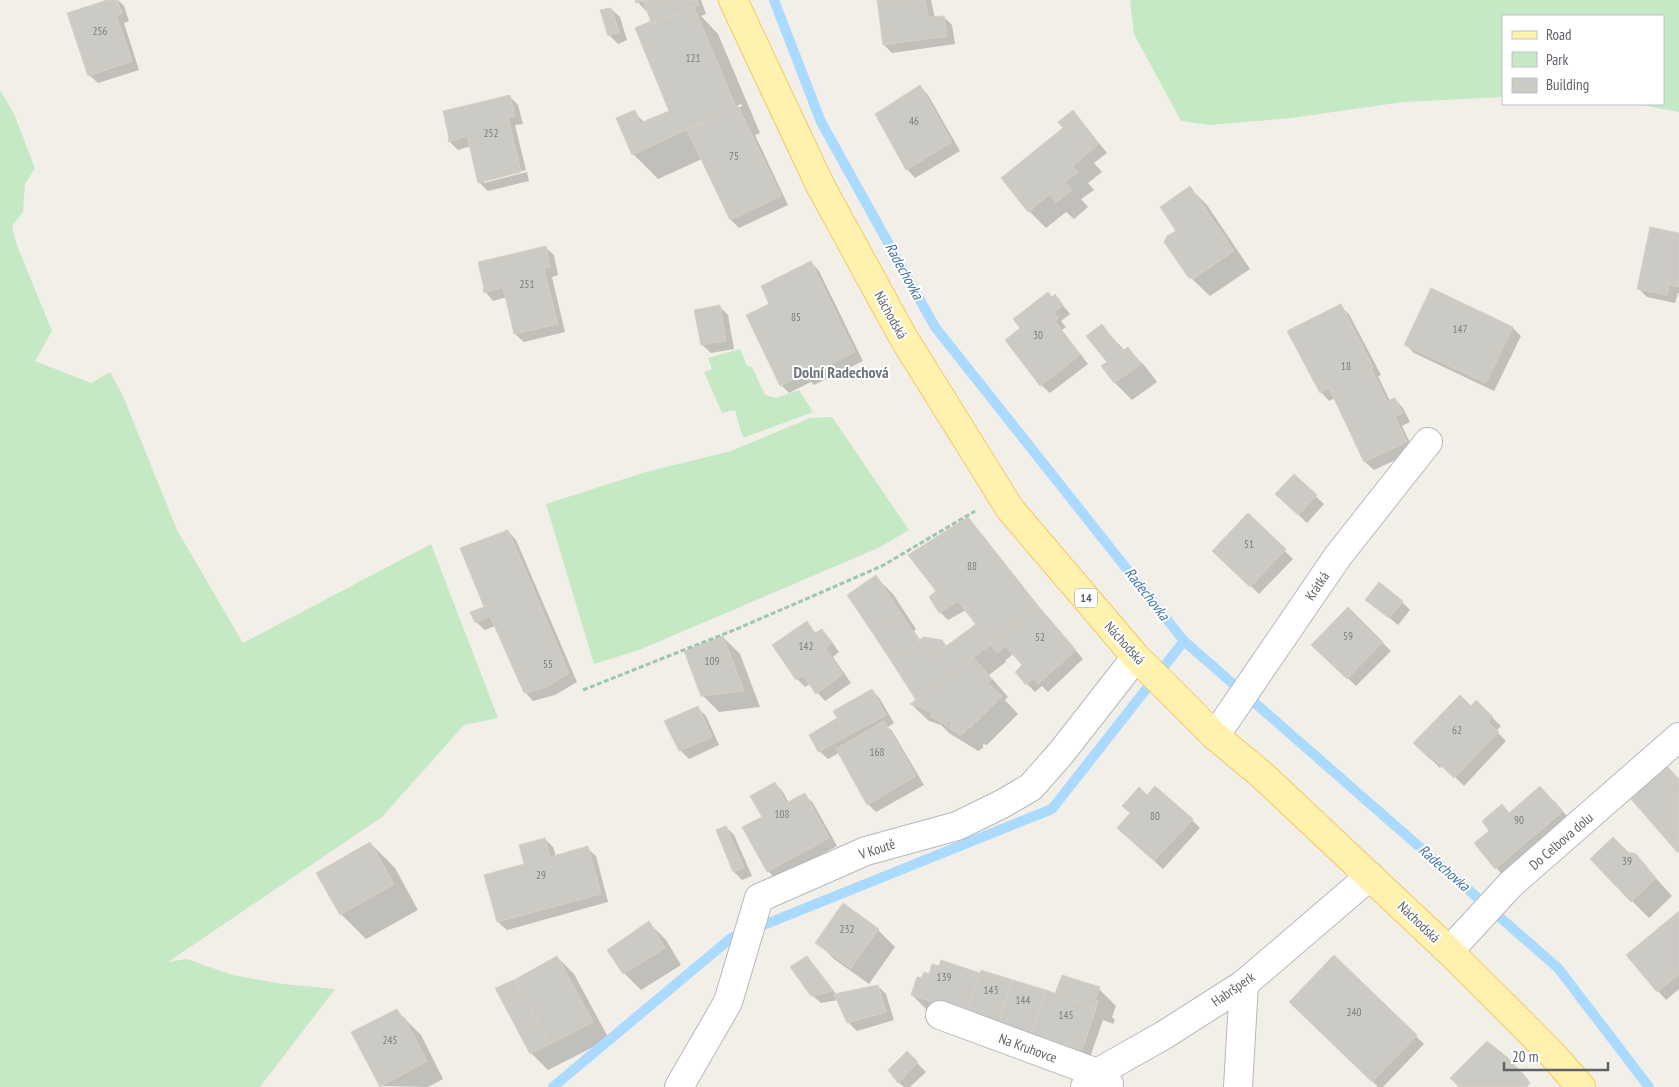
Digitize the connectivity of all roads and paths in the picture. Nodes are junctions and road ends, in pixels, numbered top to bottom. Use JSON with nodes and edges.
{"nodes":[{"id":1,"x":733,"y":0,"type":"edge"},
{"id":2,"x":1428,"y":442,"type":"dead end"},
{"id":3,"x":1001,"y":496,"type":"junction"},
{"id":4,"x":1136,"y":657,"type":"junction"},
{"id":5,"x":583,"y":690,"type":"dead end"},
{"id":6,"x":1215,"y":736,"type":"junction"},
{"id":7,"x":1679,"y":737,"type":"edge"},
{"id":8,"x":1370,"y":876,"type":"junction"},
{"id":9,"x":1449,"y":951,"type":"junction"},
{"id":10,"x":1244,"y":984,"type":"junction"},
{"id":11,"x":940,"y":1015,"type":"dead end"},
{"id":12,"x":1098,"y":1082,"type":"edge"},
{"id":13,"x":679,"y":1087,"type":"edge"},
{"id":14,"x":1238,"y":1087,"type":"edge"},
{"id":15,"x":1581,"y":1087,"type":"edge"}],
"edges":[{"from":1,"to":3,"type":"main road","name":"Náchodská","number":"14"},
{"from":2,"to":6,"type":"street","name":"Krátká"},
{"from":3,"to":4,"type":"main road","name":"Náchodská","number":"14"},
{"from":3,"to":5,"type":"path"},
{"from":4,"to":6,"type":"main road","name":"Náchodská","number":"14"},
{"from":4,"to":13,"type":"street","name":"V Koutě"},
{"from":6,"to":8,"type":"main road","name":"Náchodská","number":"14"},
{"from":7,"to":9,"type":"street","name":"Do Celbova dolu"},
{"from":8,"to":9,"type":"main road","name":"Náchodská","number":"14"},
{"from":8,"to":10,"type":"street","name":"Habršperk"},
{"from":9,"to":15,"type":"main road","name":"Náchodská","number":"14"},
{"from":10,"to":12,"type":"street","name":"Habršperk"},
{"from":10,"to":14,"type":"street"},
{"from":11,"to":12,"type":"street","name":"Na Kruhovce"}]}
